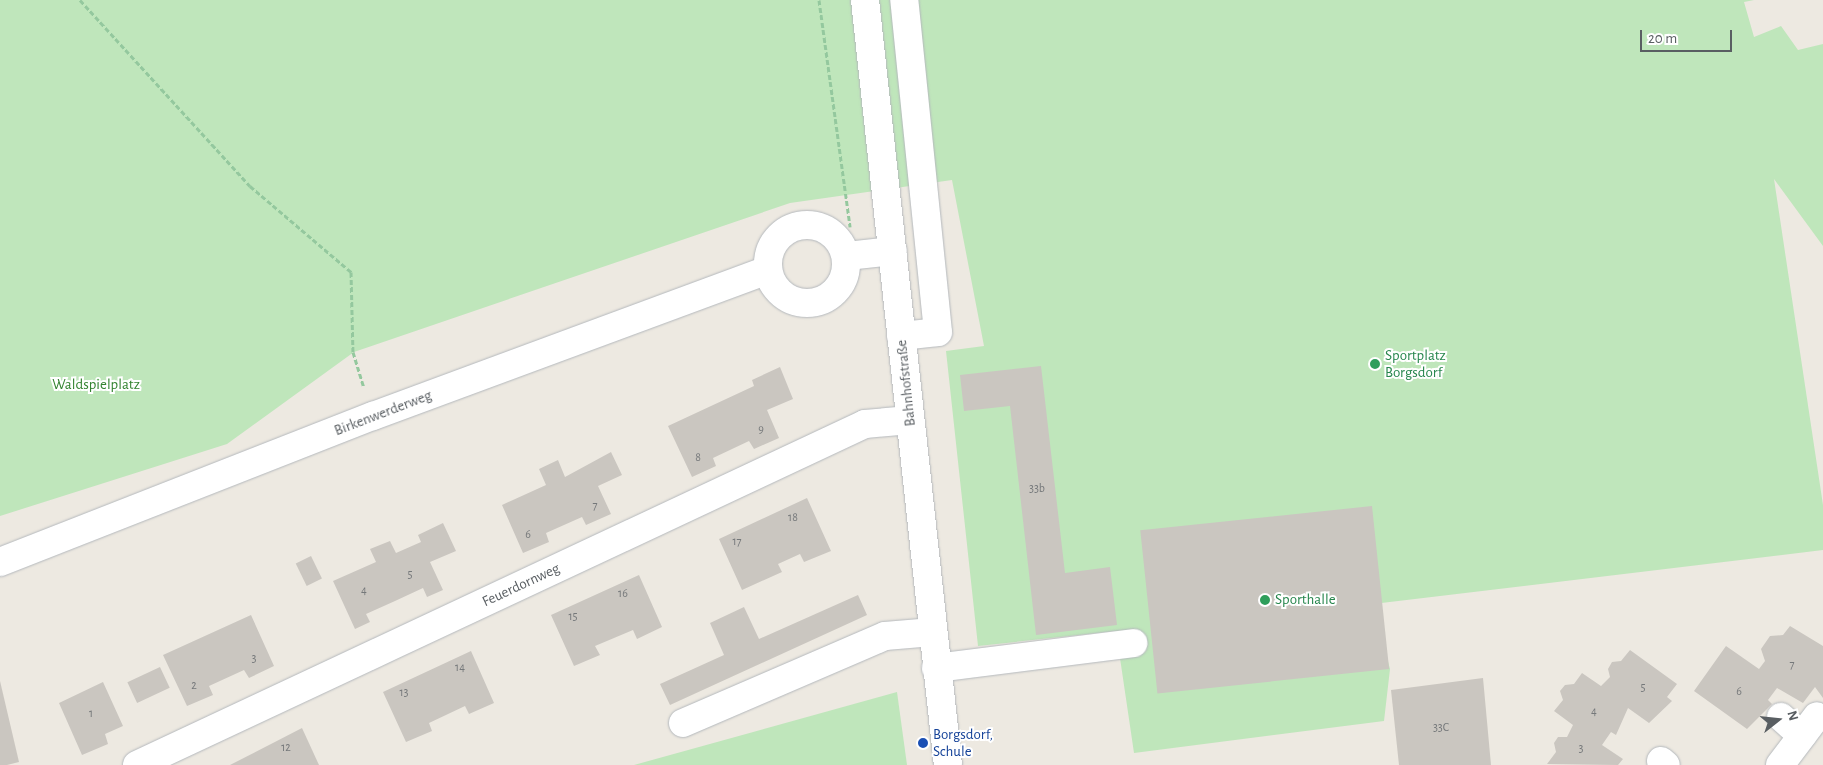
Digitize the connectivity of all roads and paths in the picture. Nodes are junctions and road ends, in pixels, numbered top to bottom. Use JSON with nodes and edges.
{"nodes":[{"id":1,"x":80,"y":0,"type":"edge"},
{"id":2,"x":819,"y":0,"type":"edge"},
{"id":3,"x":865,"y":0,"type":"edge"},
{"id":4,"x":904,"y":0,"type":"edge"},
{"id":5,"x":893,"y":251,"type":"junction"},
{"id":6,"x":851,"y":256,"type":"junction"},
{"id":7,"x":768,"y":270,"type":"junction"},
{"id":8,"x":901,"y":336,"type":"junction"},
{"id":9,"x":373,"y":416,"type":"junction"},
{"id":10,"x":910,"y":420,"type":"junction"},
{"id":11,"x":0,"y":562,"type":"edge"},
{"id":12,"x":933,"y":632,"type":"junction"},
{"id":13,"x":1134,"y":642,"type":"dead end"},
{"id":14,"x":936,"y":668,"type":"junction"},
{"id":15,"x":1780,"y":717,"type":"dead end"},
{"id":16,"x":683,"y":723,"type":"dead end"},
{"id":17,"x":137,"y":765,"type":"edge"},
{"id":18,"x":948,"y":765,"type":"edge"},
{"id":19,"x":1780,"y":765,"type":"edge"}],
"edges":[{"from":1,"to":9,"type":"path"},
{"from":2,"to":6,"type":"path"},
{"from":3,"to":5,"type":"street","name":"Bahnhofstraße"},
{"from":4,"to":8,"type":"street"},
{"from":5,"to":6,"type":"street"},
{"from":5,"to":8,"type":"street","name":"Bahnhofstraße"},
{"from":6,"to":7,"type":"street"},
{"from":6,"to":7,"type":"street"},
{"from":7,"to":9,"type":"street","name":"Birkenwerderweg"},
{"from":8,"to":10,"type":"street","name":"Bahnhofstraße"},
{"from":9,"to":11,"type":"street","name":"Birkenwerderweg"},
{"from":10,"to":12,"type":"street","name":"Bahnhofstraße"},
{"from":10,"to":17,"type":"street","name":"Feuerdornweg"},
{"from":12,"to":14,"type":"street","name":"Bahnhofstraße"},
{"from":12,"to":16,"type":"street"},
{"from":13,"to":14,"type":"street"},
{"from":14,"to":18,"type":"street","name":"Bahnhofstraße"},
{"from":15,"to":19,"type":"street"}]}
